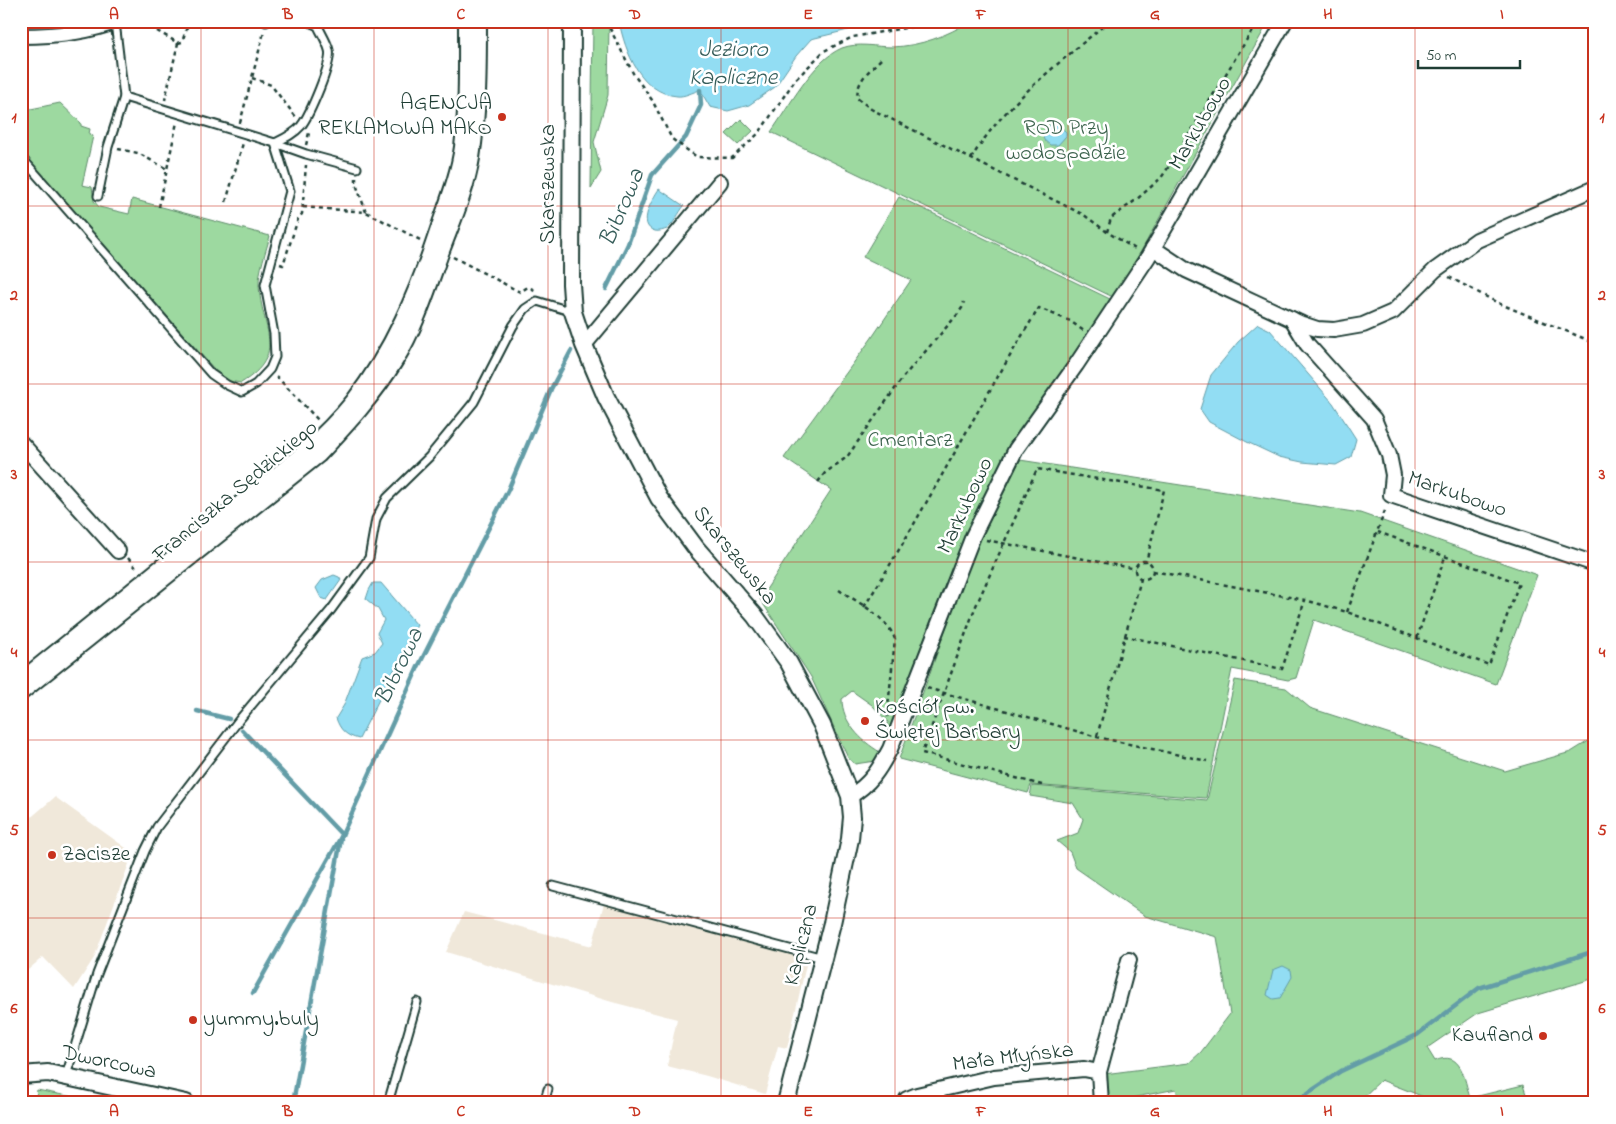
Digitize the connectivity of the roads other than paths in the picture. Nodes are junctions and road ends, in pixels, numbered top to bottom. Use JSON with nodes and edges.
{"nodes":[{"id":1,"x":307,"y":21,"type":"edge"},
{"id":2,"x":466,"y":21,"type":"edge"},
{"id":3,"x":479,"y":21,"type":"edge"},
{"id":4,"x":572,"y":21,"type":"edge"},
{"id":5,"x":1285,"y":21,"type":"edge"},
{"id":6,"x":116,"y":22,"type":"edge"},
{"id":7,"x":21,"y":36,"type":"edge"},
{"id":8,"x":124,"y":98,"type":"junction"},
{"id":9,"x":275,"y":143,"type":"junction"},
{"id":10,"x":21,"y":158,"type":"edge"},
{"id":11,"x":357,"y":168,"type":"road end"},
{"id":12,"x":720,"y":182,"type":"dead end"},
{"id":13,"x":1595,"y":188,"type":"edge"},
{"id":14,"x":98,"y":196,"type":"dead end"},
{"id":15,"x":1151,"y":252,"type":"junction"},
{"id":16,"x":574,"y":312,"type":"junction"},
{"id":17,"x":1292,"y":319,"type":"junction"},
{"id":18,"x":584,"y":345,"type":"junction"},
{"id":19,"x":21,"y":443,"type":"edge"},
{"id":20,"x":123,"y":554,"type":"road end"},
{"id":21,"x":1595,"y":564,"type":"edge"},
{"id":22,"x":21,"y":680,"type":"edge"},
{"id":23,"x":21,"y":693,"type":"edge"},
{"id":24,"x":850,"y":796,"type":"junction"},
{"id":25,"x":553,"y":886,"type":"dead end"},
{"id":26,"x":823,"y":958,"type":"junction"},
{"id":27,"x":1129,"y":960,"type":"dead end"},
{"id":28,"x":417,"y":1002,"type":"dead end"},
{"id":29,"x":1099,"y":1072,"type":"junction"},
{"id":30,"x":21,"y":1075,"type":"edge"},
{"id":31,"x":66,"y":1077,"type":"junction"},
{"id":32,"x":548,"y":1088,"type":"dead end"},
{"id":33,"x":907,"y":1101,"type":"edge"},
{"id":34,"x":186,"y":1103,"type":"edge"},
{"id":35,"x":388,"y":1103,"type":"edge"},
{"id":36,"x":544,"y":1103,"type":"edge"},
{"id":37,"x":786,"y":1103,"type":"edge"},
{"id":38,"x":1101,"y":1103,"type":"edge"}],
"edges":[{"from":1,"to":9,"type":"lane"},
{"from":2,"to":22,"type":"street","name":"Franciszka Sędzickiego"},
{"from":3,"to":23,"type":"street","name":"Franciszka Sędzickiego"},
{"from":4,"to":16,"type":"street","name":"Skarszewska"},
{"from":5,"to":15,"type":"street","name":"Markubowo"},
{"from":6,"to":7,"type":"street"},
{"from":6,"to":8,"type":"lane"},
{"from":8,"to":9,"type":"lane"},
{"from":8,"to":14,"type":"lane"},
{"from":9,"to":10,"type":"lane"},
{"from":9,"to":11,"type":"lane"},
{"from":12,"to":18,"type":"street"},
{"from":13,"to":17,"type":"street"},
{"from":15,"to":17,"type":"street"},
{"from":15,"to":24,"type":"street","name":"Markubowo"},
{"from":16,"to":18,"type":"street","name":"Skarszewska"},
{"from":16,"to":31,"type":"lane"},
{"from":17,"to":21,"type":"street","name":"Markubowo"},
{"from":18,"to":24,"type":"street","name":"Skarszewska"},
{"from":19,"to":20,"type":"street"},
{"from":24,"to":26,"type":"street","name":"Kapliczna"},
{"from":25,"to":26,"type":"lane"},
{"from":26,"to":37,"type":"street","name":"Kapliczna"},
{"from":27,"to":29,"type":"street"},
{"from":28,"to":35,"type":"lane"},
{"from":29,"to":33,"type":"street","name":"Mała Młyńska"},
{"from":29,"to":38,"type":"street","name":"Mała Młyńska"},
{"from":30,"to":31,"type":"street","name":"Dworcowa"},
{"from":31,"to":34,"type":"street","name":"Dworcowa"},
{"from":32,"to":36,"type":"lane"}]}
